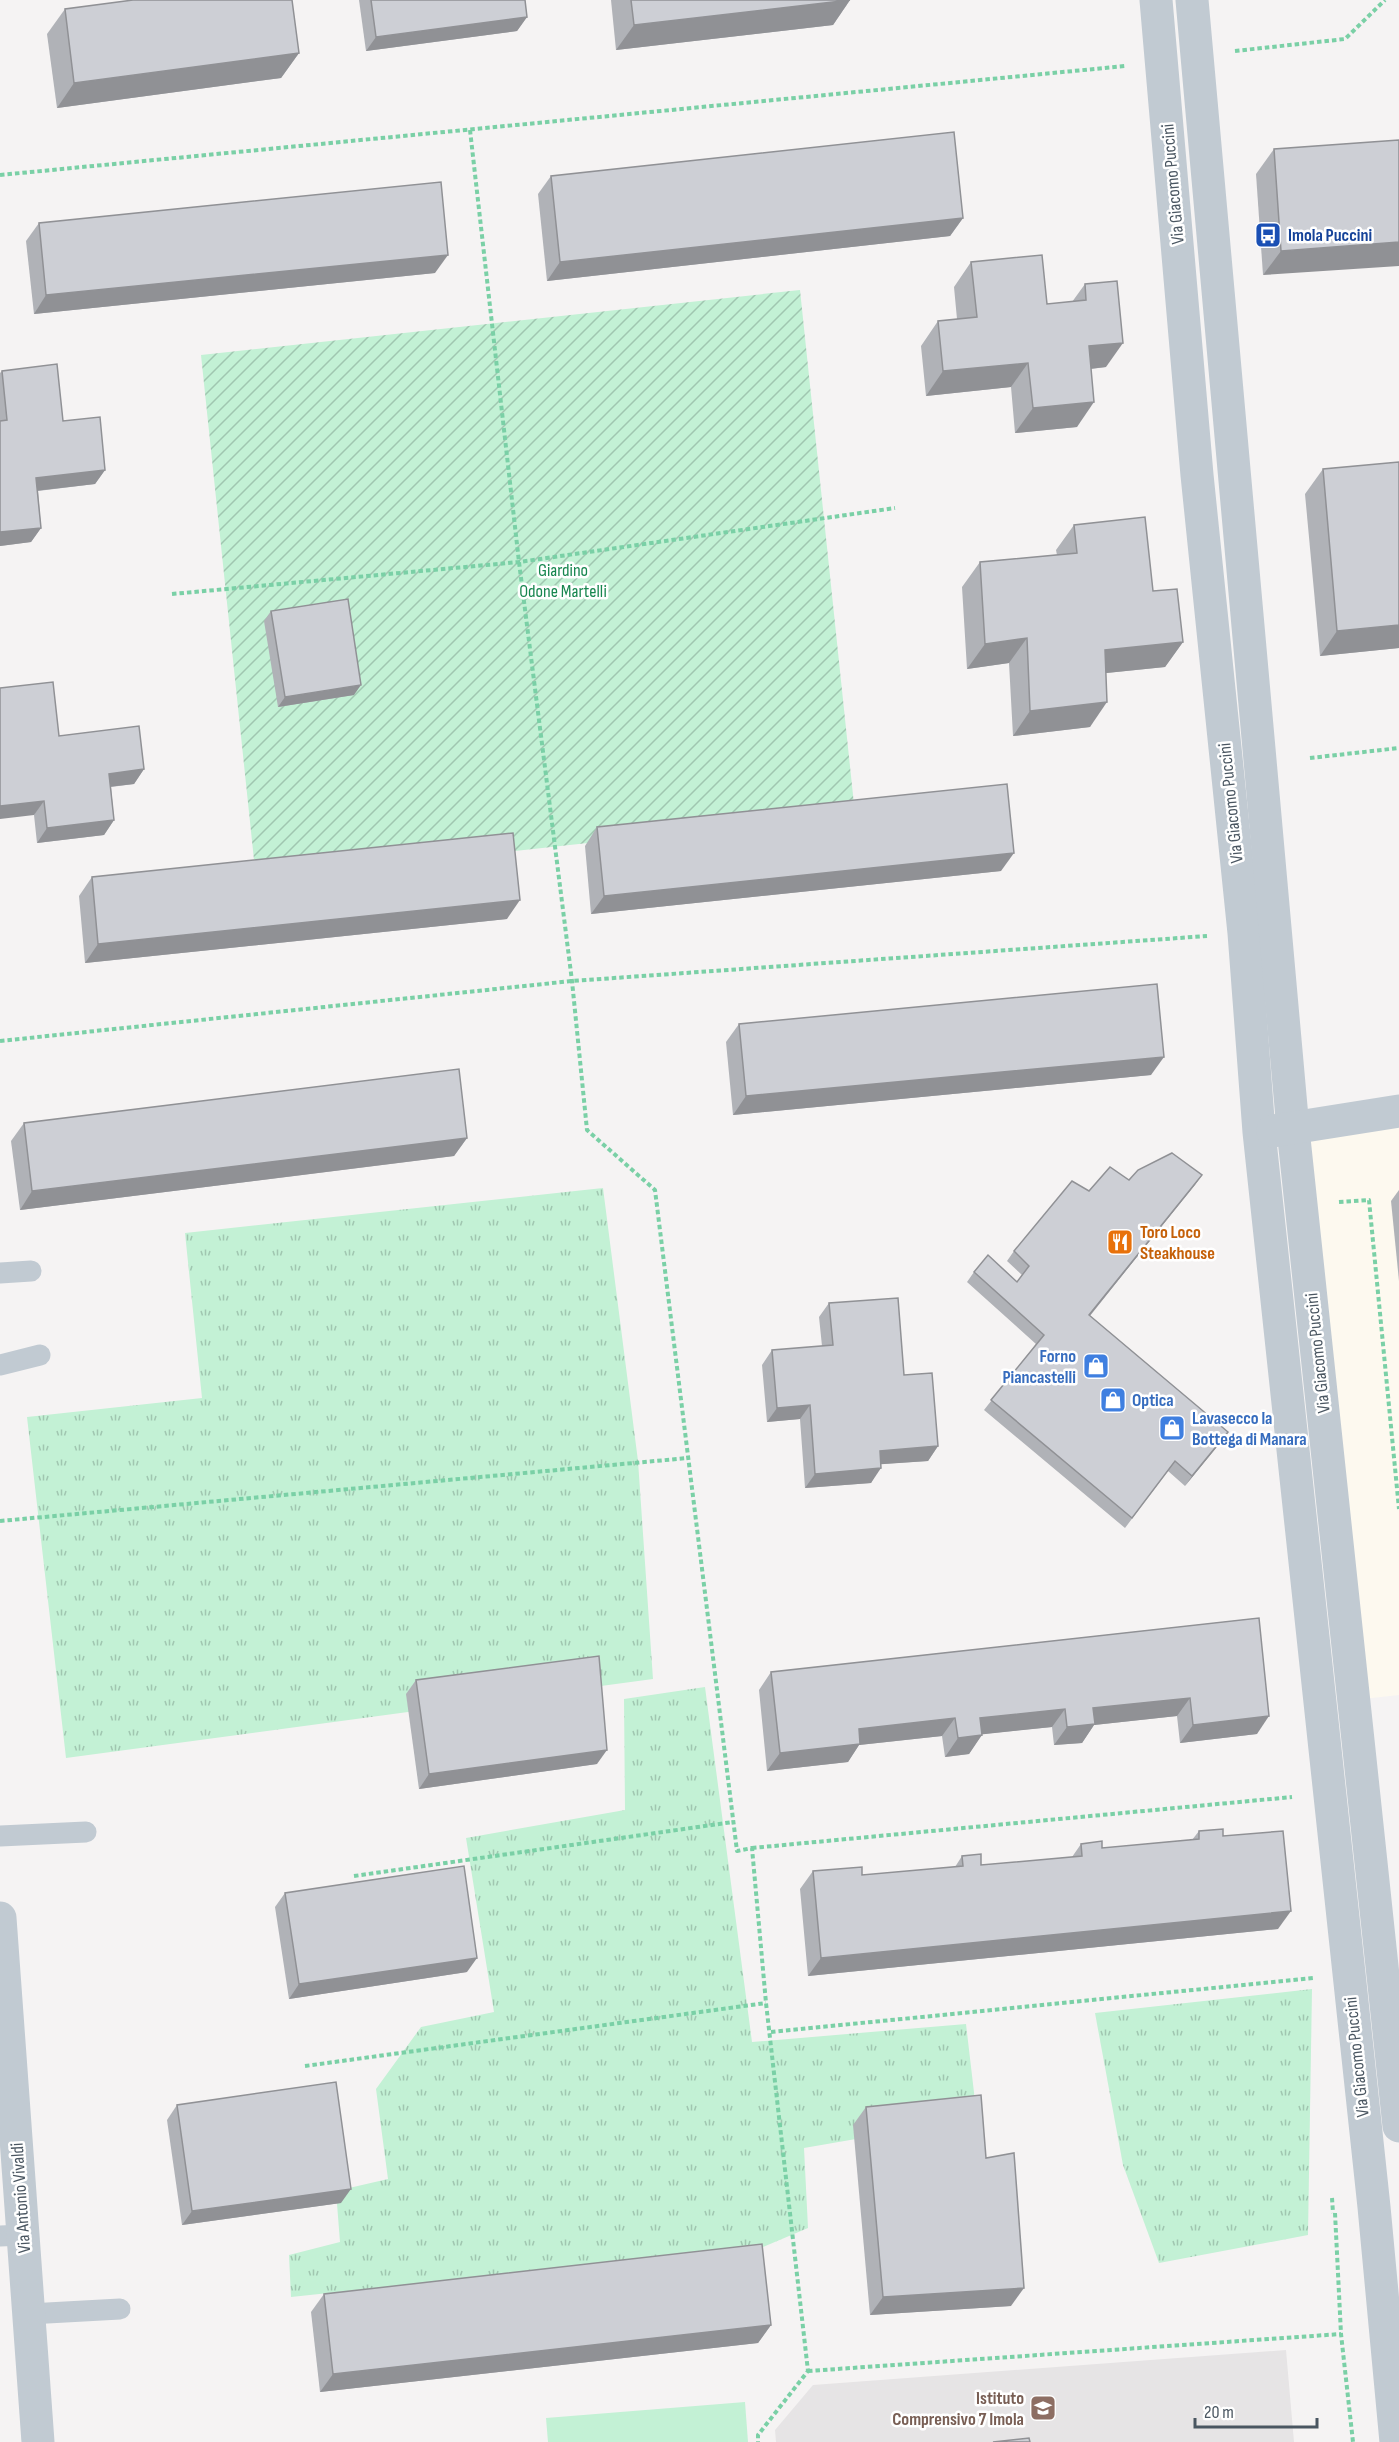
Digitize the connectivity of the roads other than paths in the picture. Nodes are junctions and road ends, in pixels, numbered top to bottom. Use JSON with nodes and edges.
{"nodes":[{"id":1,"x":1156,"y":0,"type":"edge"},
{"id":2,"x":1192,"y":0,"type":"edge"},
{"id":3,"x":1226,"y":363,"type":"junction"},
{"id":4,"x":1188,"y":367,"type":"junction"},
{"id":5,"x":1235,"y":473,"type":"junction"},
{"id":6,"x":1197,"y":475,"type":"junction"},
{"id":7,"x":1399,"y":1111,"type":"edge"},
{"id":8,"x":1293,"y":1129,"type":"junction"},
{"id":9,"x":1259,"y":1132,"type":"junction"},
{"id":10,"x":31,"y":1271,"type":"dead end"},
{"id":11,"x":0,"y":1273,"type":"edge"},
{"id":12,"x":40,"y":1355,"type":"dead end"},
{"id":13,"x":0,"y":1365,"type":"edge"},
{"id":14,"x":1342,"y":1577,"type":"junction"},
{"id":15,"x":1305,"y":1580,"type":"junction"},
{"id":16,"x":1350,"y":1668,"type":"junction"},
{"id":17,"x":1317,"y":1672,"type":"junction"},
{"id":18,"x":86,"y":1832,"type":"dead end"},
{"id":19,"x":0,"y":1836,"type":"edge"},
{"id":20,"x":0,"y":1918,"type":"edge"},
{"id":21,"x":1399,"y":2126,"type":"edge"},
{"id":22,"x":12,"y":2236,"type":"edge"},
{"id":23,"x":1391,"y":2307,"type":"edge"},
{"id":24,"x":120,"y":2309,"type":"dead end"},
{"id":25,"x":29,"y":2314,"type":"junction"},
{"id":26,"x":38,"y":2442,"type":"edge"},
{"id":27,"x":1396,"y":2442,"type":"edge"}],
"edges":[{"from":1,"to":4,"type":"street","name":"Via Giacomo Puccini"},
{"from":2,"to":3,"type":"street","name":"Via Giacomo Puccini"},
{"from":3,"to":4,"type":"street"},
{"from":3,"to":5,"type":"street","name":"Via Giacomo Puccini"},
{"from":4,"to":6,"type":"street","name":"Via Giacomo Puccini"},
{"from":5,"to":6,"type":"street"},
{"from":5,"to":8,"type":"street","name":"Via Giacomo Puccini"},
{"from":6,"to":9,"type":"street","name":"Via Giacomo Puccini"},
{"from":7,"to":8,"type":"street"},
{"from":8,"to":9,"type":"street"},
{"from":8,"to":14,"type":"street","name":"Via Giacomo Puccini"},
{"from":9,"to":15,"type":"street","name":"Via Giacomo Puccini"},
{"from":10,"to":11,"type":"lane"},
{"from":12,"to":13,"type":"lane"},
{"from":14,"to":15,"type":"street"},
{"from":14,"to":16,"type":"street","name":"Via Giacomo Puccini"},
{"from":15,"to":17,"type":"street","name":"Via Giacomo Puccini"},
{"from":16,"to":17,"type":"street"},
{"from":16,"to":21,"type":"street","name":"Via Giacomo Puccini"},
{"from":17,"to":23,"type":"street","name":"Via Giacomo Puccini"},
{"from":18,"to":19,"type":"lane"},
{"from":20,"to":22,"type":"street","name":"Via Antonio Vivaldi"},
{"from":22,"to":25,"type":"street","name":"Via Antonio Vivaldi"},
{"from":23,"to":27,"type":"street","name":"Via Giacomo Puccini"},
{"from":24,"to":25,"type":"lane"},
{"from":25,"to":26,"type":"street","name":"Via Antonio Vivaldi"}]}
